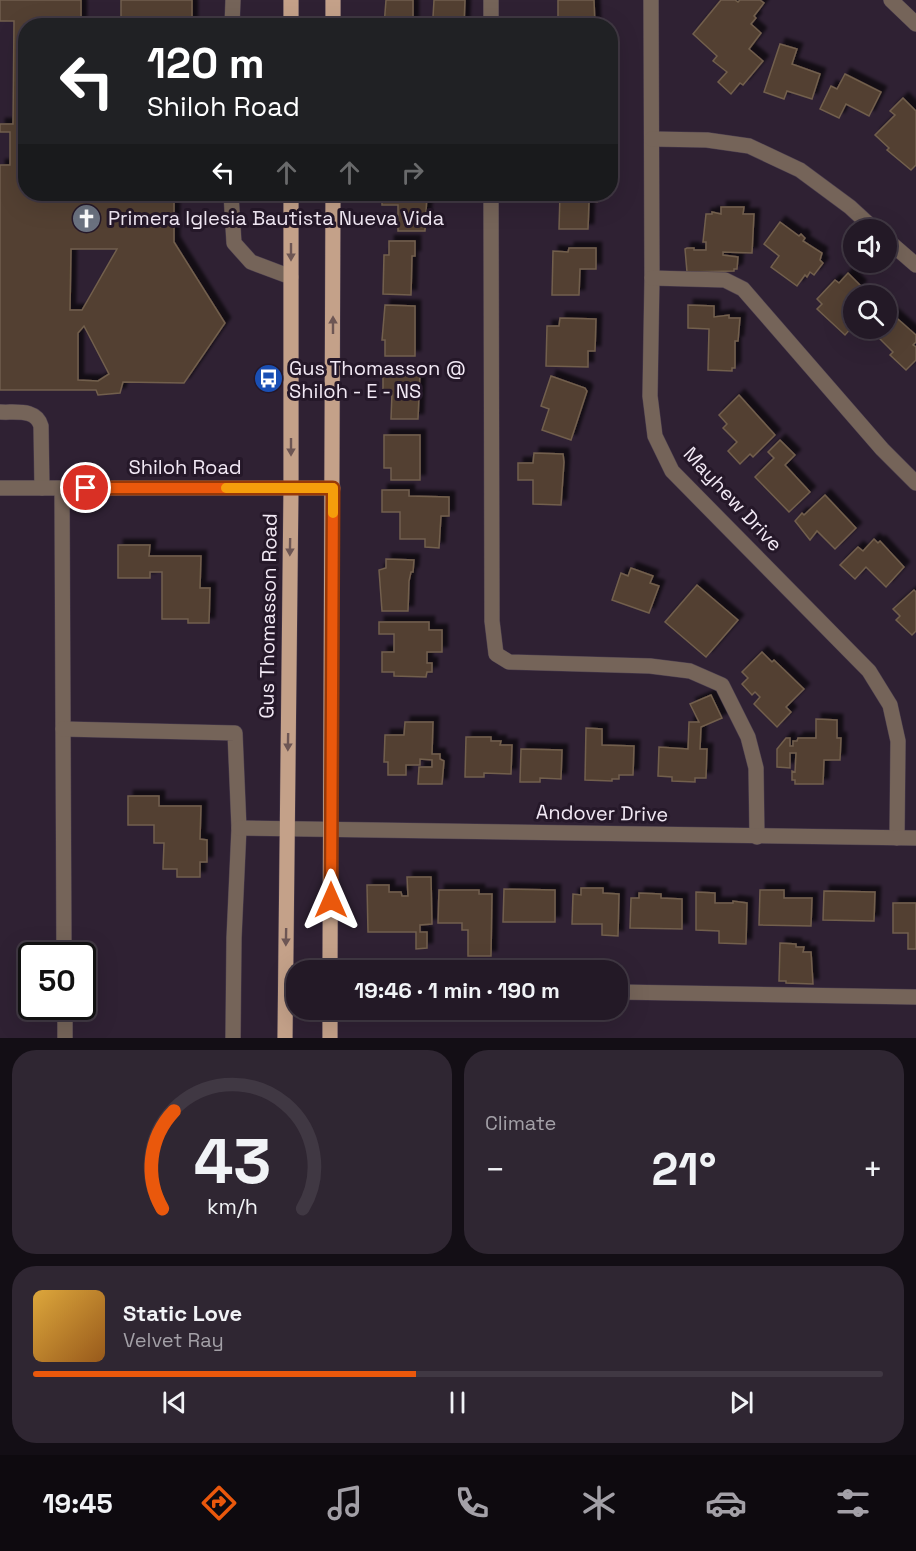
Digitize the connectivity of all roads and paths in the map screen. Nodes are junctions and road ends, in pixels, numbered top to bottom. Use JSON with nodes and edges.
{"nodes":[{"id":1,"x":233,"y":0,"type":"edge"},
{"id":2,"x":291,"y":0,"type":"edge"},
{"id":3,"x":333,"y":0,"type":"edge"},
{"id":4,"x":491,"y":0,"type":"edge"},
{"id":5,"x":651,"y":0,"type":"edge"},
{"id":6,"x":891,"y":0,"type":"edge"},
{"id":7,"x":232,"y":18,"type":"edge"},
{"id":8,"x":291,"y":18,"type":"edge"},
{"id":9,"x":333,"y":18,"type":"edge"},
{"id":10,"x":491,"y":18,"type":"edge"},
{"id":11,"x":916,"y":24,"type":"edge"},
{"id":12,"x":652,"y":139,"type":"junction"},
{"id":13,"x":231,"y":201,"type":"edge"},
{"id":14,"x":291,"y":201,"type":"edge"},
{"id":15,"x":333,"y":201,"type":"edge"},
{"id":16,"x":491,"y":201,"type":"edge"},
{"id":17,"x":863,"y":219,"type":"edge"},
{"id":18,"x":897,"y":249,"type":"edge"},
{"id":19,"x":916,"y":265,"type":"edge"},
{"id":20,"x":291,"y":277,"type":"junction"},
{"id":21,"x":652,"y":278,"type":"junction"},
{"id":22,"x":0,"y":412,"type":"edge"},
{"id":23,"x":916,"y":483,"type":"edge"},
{"id":24,"x":0,"y":488,"type":"edge"},
{"id":25,"x":42,"y":488,"type":"junction"},
{"id":26,"x":62,"y":488,"type":"junction"},
{"id":27,"x":333,"y":488,"type":"junction"},
{"id":28,"x":291,"y":489,"type":"junction"},
{"id":29,"x":63,"y":729,"type":"junction"},
{"id":30,"x":239,"y":828,"type":"junction"},
{"id":31,"x":287,"y":829,"type":"junction"},
{"id":32,"x":331,"y":829,"type":"junction"},
{"id":33,"x":757,"y":837,"type":"junction"},
{"id":34,"x":897,"y":838,"type":"junction"},
{"id":35,"x":916,"y":838,"type":"edge"},
{"id":36,"x":64,"y":942,"type":"edge"},
{"id":37,"x":330,"y":960,"type":"edge"},
{"id":38,"x":628,"y":992,"type":"edge"},
{"id":39,"x":916,"y":997,"type":"edge"},
{"id":40,"x":65,"y":1020,"type":"edge"},
{"id":41,"x":330,"y":1020,"type":"edge"},
{"id":42,"x":65,"y":1038,"type":"edge"},
{"id":43,"x":233,"y":1038,"type":"edge"},
{"id":44,"x":285,"y":1038,"type":"edge"},
{"id":45,"x":330,"y":1038,"type":"edge"}],
"edges":[{"from":1,"to":7,"type":"street"},
{"from":2,"to":8,"type":"main road"},
{"from":3,"to":9,"type":"main road"},
{"from":4,"to":10,"type":"street"},
{"from":5,"to":12,"type":"street","name":"Mayhew Drive"},
{"from":6,"to":11,"type":"street"},
{"from":12,"to":17,"type":"street"},
{"from":12,"to":21,"type":"street","name":"Mayhew Drive"},
{"from":13,"to":20,"type":"street"},
{"from":14,"to":20,"type":"main road","name":"Gus Thomasson Road","one_way":true},
{"from":27,"to":15,"type":"main road","one_way":true},
{"from":16,"to":33,"type":"street"},
{"from":18,"to":19,"type":"street"},
{"from":20,"to":28,"type":"main road","name":"Gus Thomasson Road","one_way":true},
{"from":21,"to":23,"type":"street"},
{"from":21,"to":34,"type":"street","name":"Mayhew Drive"},
{"from":22,"to":25,"type":"street"},
{"from":24,"to":25,"type":"street","name":"Shiloh Road"},
{"from":25,"to":26,"type":"street","name":"Shiloh Road"},
{"from":26,"to":28,"type":"street","name":"Shiloh Road"},
{"from":26,"to":29,"type":"street"},
{"from":27,"to":28,"type":"street","name":"Shiloh Road"},
{"from":27,"to":32,"type":"main road"},
{"from":28,"to":31,"type":"main road","name":"Gus Thomasson Road","one_way":true},
{"from":29,"to":30,"type":"street"},
{"from":29,"to":36,"type":"street"},
{"from":30,"to":31,"type":"street","name":"Andover Drive"},
{"from":30,"to":43,"type":"street"},
{"from":31,"to":32,"type":"street","name":"Andover Drive"},
{"from":31,"to":44,"type":"main road","name":"Gus Thomasson Road","one_way":true},
{"from":32,"to":33,"type":"street","name":"Andover Drive"},
{"from":32,"to":37,"type":"main road"},
{"from":33,"to":34,"type":"street","name":"Andover Drive"},
{"from":34,"to":35,"type":"street","name":"Andover Drive"},
{"from":38,"to":39,"type":"street"},
{"from":40,"to":42,"type":"street"},
{"from":41,"to":45,"type":"main road"}]}
